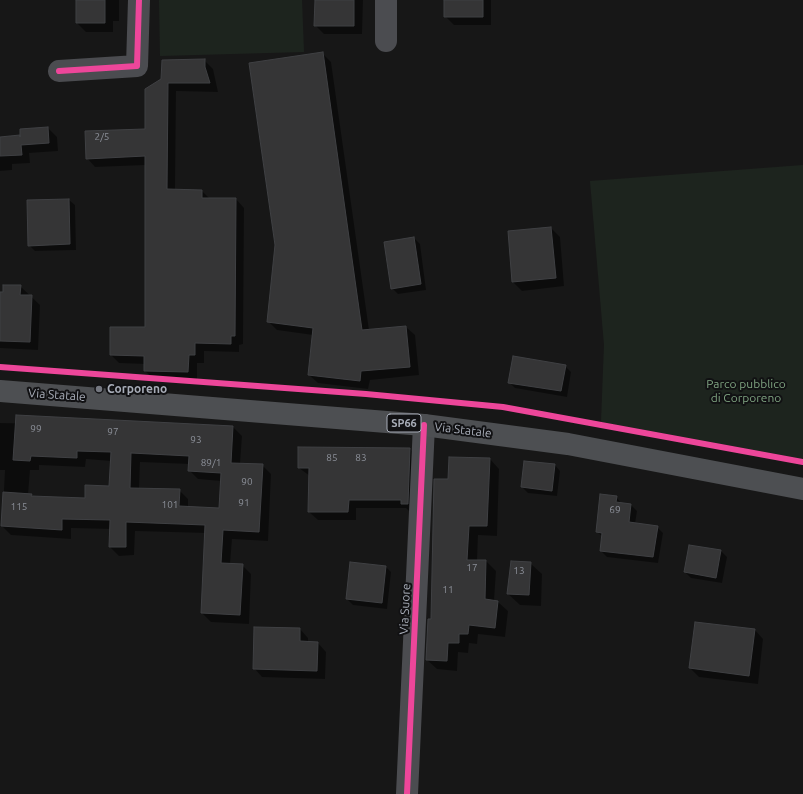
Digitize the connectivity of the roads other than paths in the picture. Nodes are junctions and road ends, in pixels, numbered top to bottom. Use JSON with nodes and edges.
{"nodes":[{"id":1,"x":139,"y":0,"type":"edge"},
{"id":2,"x":386,"y":0,"type":"edge"},
{"id":3,"x":386,"y":41,"type":"dead end"},
{"id":4,"x":59,"y":71,"type":"dead end"},
{"id":5,"x":0,"y":391,"type":"edge"},
{"id":6,"x":424,"y":425,"type":"junction"},
{"id":7,"x":803,"y":489,"type":"edge"},
{"id":8,"x":407,"y":794,"type":"edge"}],
"edges":[{"from":1,"to":4,"type":"street"},
{"from":2,"to":3,"type":"street"},
{"from":5,"to":6,"type":"main road","name":"Via Statale","number":"SP66"},
{"from":6,"to":7,"type":"main road","name":"Via Statale","number":"SP66"},
{"from":6,"to":8,"type":"street","name":"Via Suore"}]}
